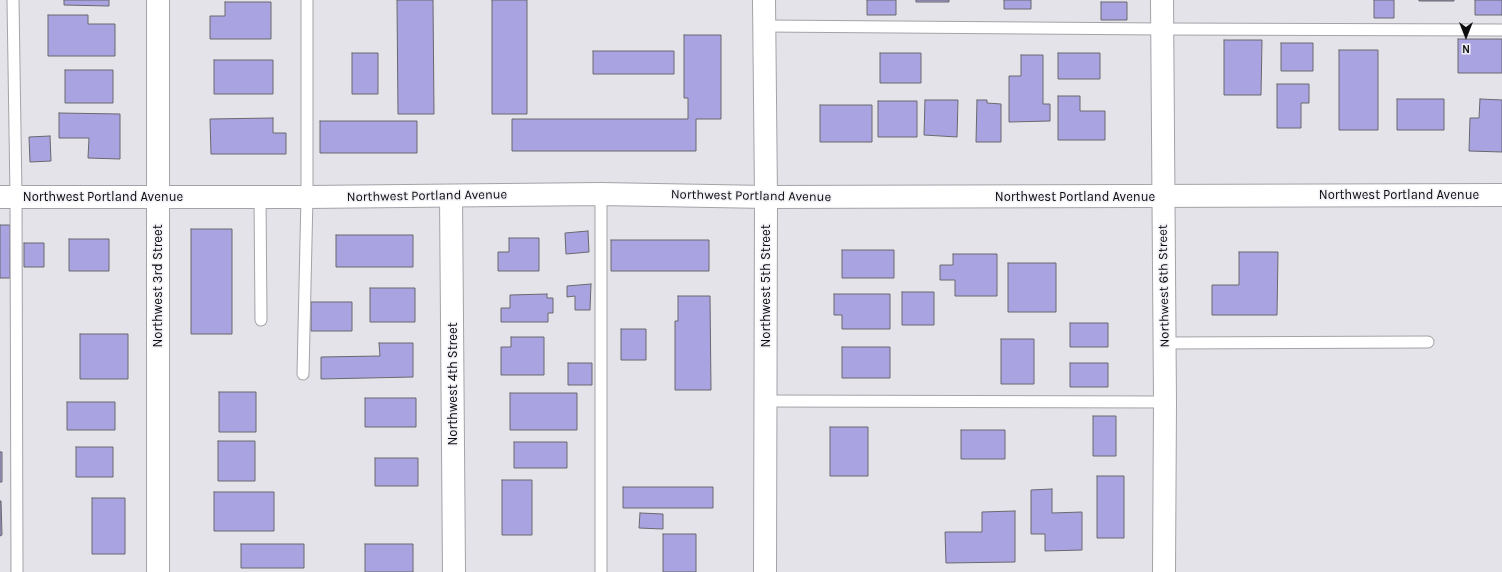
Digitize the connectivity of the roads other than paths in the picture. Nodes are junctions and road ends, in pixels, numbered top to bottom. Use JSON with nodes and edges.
{"nodes":[{"id":1,"x":13,"y":0,"type":"edge"},
{"id":2,"x":158,"y":0,"type":"edge"},
{"id":3,"x":307,"y":0,"type":"edge"},
{"id":4,"x":764,"y":0,"type":"edge"},
{"id":5,"x":1162,"y":0,"type":"edge"},
{"id":6,"x":764,"y":26,"type":"junction"},
{"id":7,"x":1161,"y":29,"type":"junction"},
{"id":8,"x":1502,"y":30,"type":"edge"},
{"id":9,"x":601,"y":194,"type":"junction"},
{"id":10,"x":1502,"y":195,"type":"edge"},
{"id":11,"x":8,"y":196,"type":"edge"},
{"id":12,"x":451,"y":196,"type":"junction"},
{"id":13,"x":1163,"y":196,"type":"junction"},
{"id":14,"x":158,"y":197,"type":"junction"},
{"id":15,"x":260,"y":197,"type":"junction"},
{"id":16,"x":307,"y":197,"type":"junction"},
{"id":17,"x":766,"y":197,"type":"junction"},
{"id":18,"x":261,"y":320,"type":"dead end"},
{"id":19,"x":1428,"y":342,"type":"dead end"},
{"id":20,"x":1164,"y":343,"type":"junction"},
{"id":21,"x":303,"y":374,"type":"dead end"},
{"id":22,"x":765,"y":401,"type":"junction"},
{"id":23,"x":1165,"y":402,"type":"junction"},
{"id":24,"x":17,"y":572,"type":"edge"},
{"id":25,"x":158,"y":572,"type":"edge"},
{"id":26,"x":454,"y":572,"type":"edge"},
{"id":27,"x":601,"y":572,"type":"edge"},
{"id":28,"x":765,"y":572,"type":"edge"},
{"id":29,"x":1164,"y":572,"type":"edge"}],
"edges":[{"from":1,"to":11,"type":"lane"},
{"from":2,"to":14,"type":"street","name":"Northwest 3rd Street"},
{"from":3,"to":16,"type":"lane"},
{"from":4,"to":6,"type":"street","name":"Northwest 5th Street"},
{"from":5,"to":7,"type":"street","name":"Northwest 6th Street"},
{"from":6,"to":7,"type":"lane"},
{"from":6,"to":17,"type":"street","name":"Northwest 5th Street"},
{"from":7,"to":8,"type":"lane"},
{"from":7,"to":13,"type":"street","name":"Northwest 6th Street"},
{"from":9,"to":12,"type":"street","name":"Northwest Portland Avenue"},
{"from":9,"to":17,"type":"street","name":"Northwest Portland Avenue"},
{"from":9,"to":27,"type":"lane"},
{"from":10,"to":13,"type":"street","name":"Northwest Portland Avenue"},
{"from":11,"to":14,"type":"street","name":"Northwest Portland Avenue"},
{"from":11,"to":24,"type":"lane"},
{"from":12,"to":16,"type":"street","name":"Northwest Portland Avenue"},
{"from":12,"to":26,"type":"street","name":"Northwest 4th Street"},
{"from":13,"to":17,"type":"street","name":"Northwest Portland Avenue"},
{"from":13,"to":20,"type":"street","name":"Northwest 6th Street"},
{"from":14,"to":15,"type":"street","name":"Northwest Portland Avenue"},
{"from":14,"to":25,"type":"street","name":"Northwest 3rd Street"},
{"from":15,"to":16,"type":"street","name":"Northwest Portland Avenue"},
{"from":15,"to":18,"type":"lane"},
{"from":16,"to":21,"type":"lane"},
{"from":17,"to":22,"type":"street","name":"Northwest 5th Street"},
{"from":19,"to":20,"type":"lane"},
{"from":20,"to":23,"type":"street","name":"Northwest 6th Street"},
{"from":22,"to":23,"type":"lane"},
{"from":22,"to":28,"type":"street","name":"Northwest 5th Street"},
{"from":23,"to":29,"type":"street","name":"Northwest 6th Street"}]}
